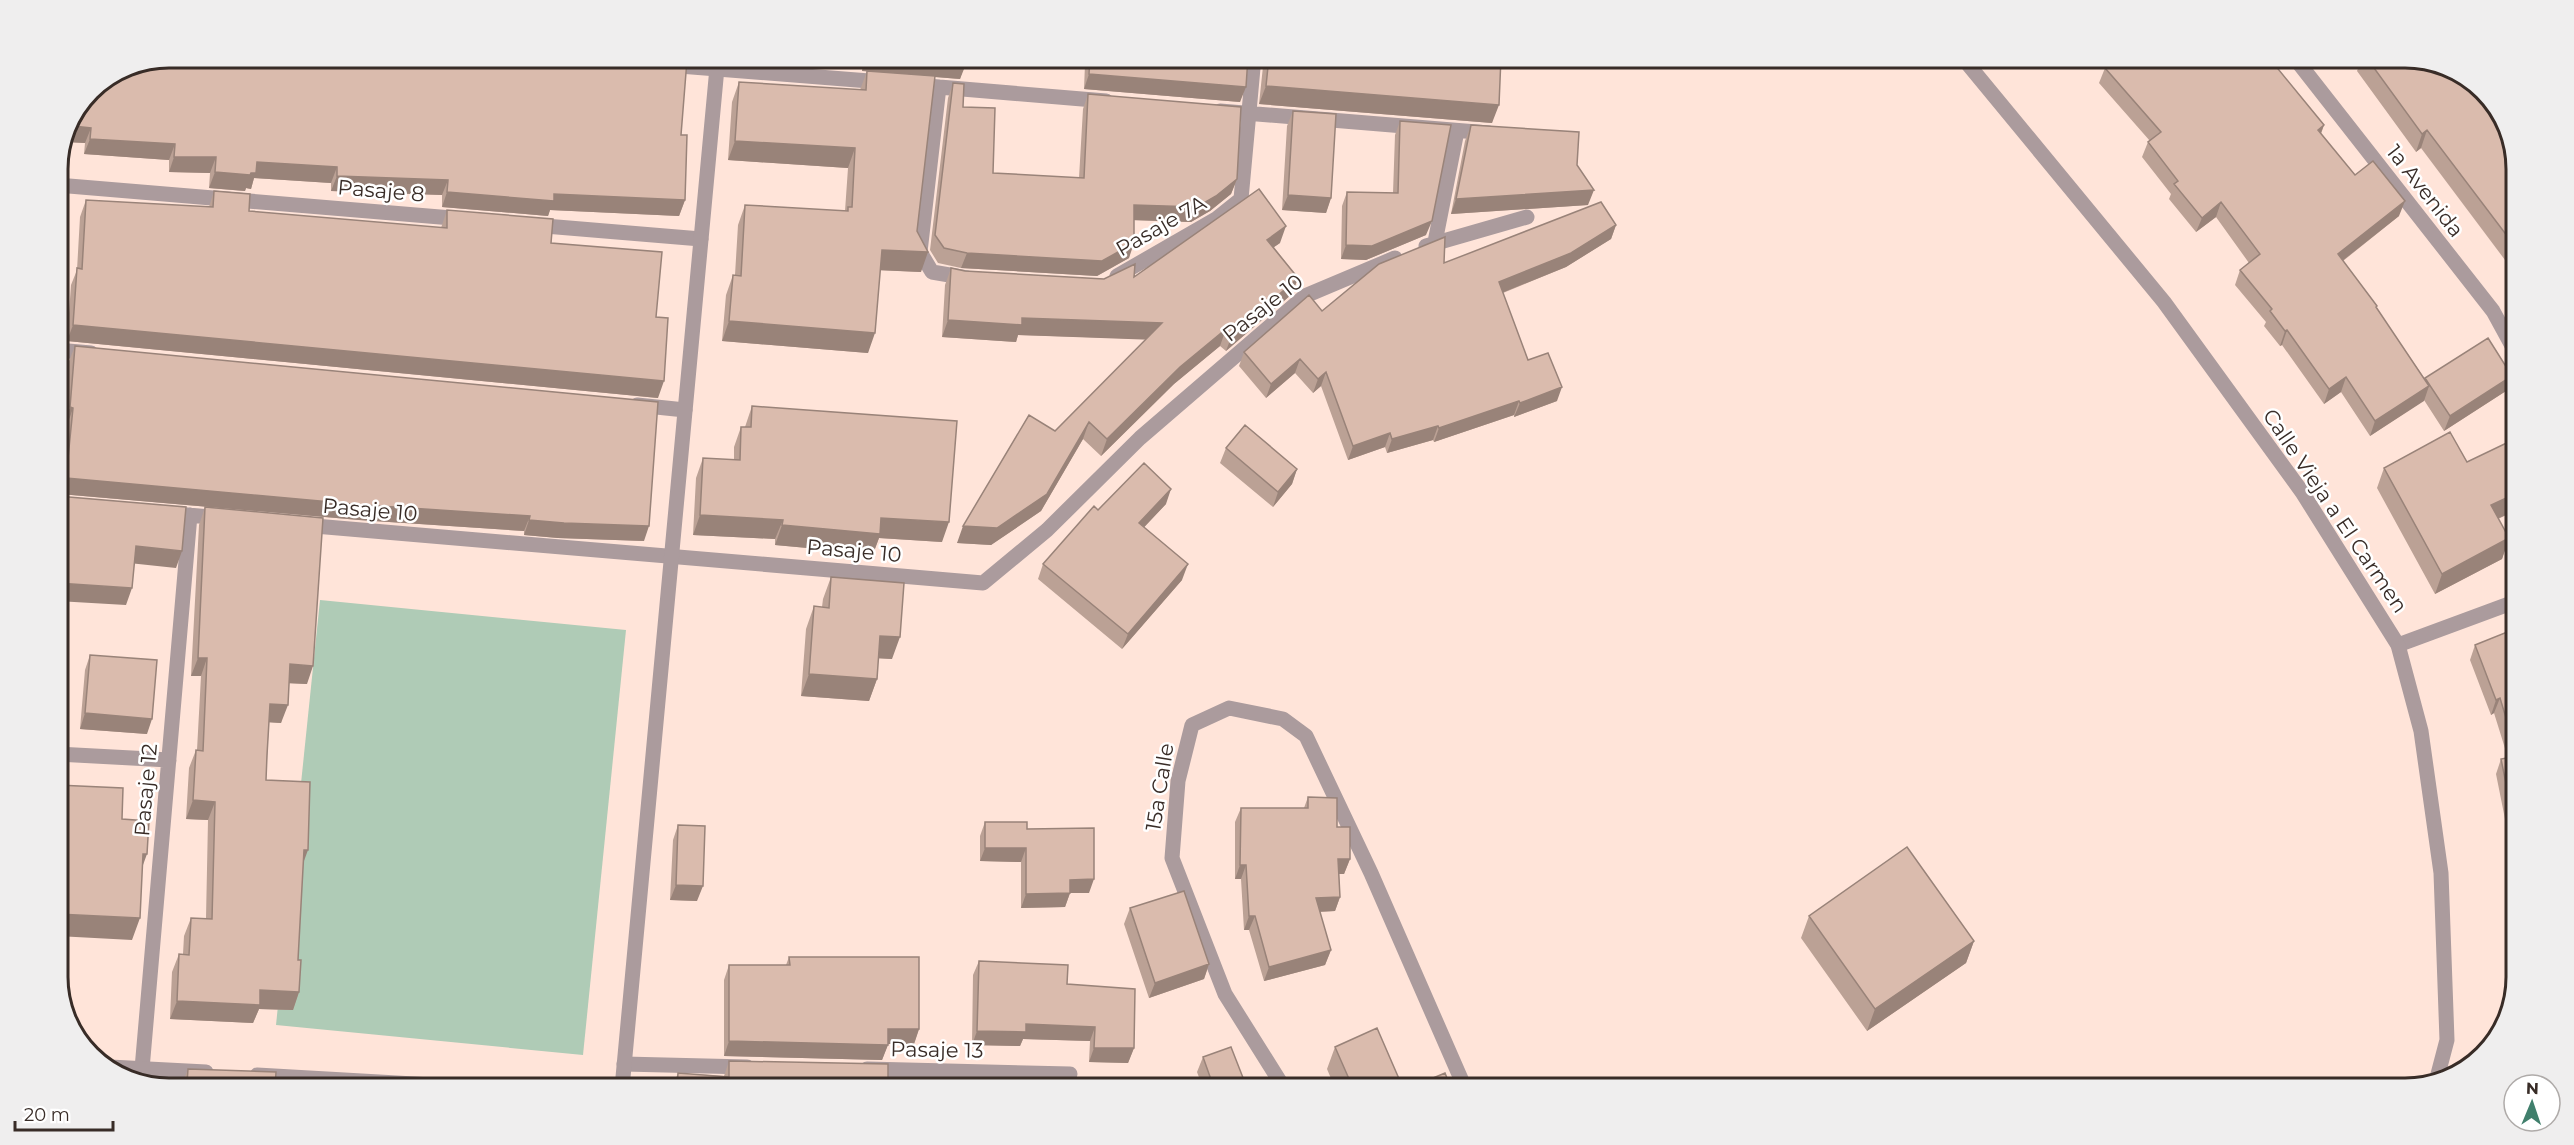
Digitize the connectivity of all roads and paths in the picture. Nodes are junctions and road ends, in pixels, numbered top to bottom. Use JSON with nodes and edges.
{"nodes":[{"id":1,"x":717,"y":68,"type":"edge"},
{"id":2,"x":760,"y":68,"type":"edge"},
{"id":3,"x":1253,"y":68,"type":"edge"},
{"id":4,"x":1971,"y":68,"type":"edge"},
{"id":5,"x":2303,"y":68,"type":"edge"},
{"id":6,"x":939,"y":87,"type":"junction"},
{"id":7,"x":1118,"y":102,"type":"edge"},
{"id":8,"x":1202,"y":109,"type":"edge"},
{"id":9,"x":1249,"y":113,"type":"junction"},
{"id":10,"x":1457,"y":130,"type":"junction"},
{"id":11,"x":1492,"y":133,"type":"edge"},
{"id":12,"x":68,"y":186,"type":"edge"},
{"id":13,"x":1527,"y":217,"type":"dead end"},
{"id":14,"x":475,"y":220,"type":"edge"},
{"id":15,"x":522,"y":224,"type":"edge"},
{"id":16,"x":701,"y":239,"type":"junction"},
{"id":17,"x":1435,"y":242,"type":"junction"},
{"id":18,"x":983,"y":279,"type":"edge"},
{"id":19,"x":1099,"y":286,"type":"edge"},
{"id":20,"x":2506,"y":335,"type":"edge"},
{"id":21,"x":68,"y":351,"type":"edge"},
{"id":22,"x":105,"y":354,"type":"edge"},
{"id":23,"x":626,"y":404,"type":"edge"},
{"id":24,"x":685,"y":410,"type":"junction"},
{"id":25,"x":146,"y":511,"type":"edge"},
{"id":26,"x":190,"y":515,"type":"junction"},
{"id":27,"x":237,"y":519,"type":"edge"},
{"id":28,"x":284,"y":523,"type":"edge"},
{"id":29,"x":671,"y":558,"type":"junction"},
{"id":30,"x":2506,"y":604,"type":"edge"},
{"id":31,"x":2398,"y":645,"type":"junction"},
{"id":32,"x":68,"y":755,"type":"edge"},
{"id":33,"x":170,"y":760,"type":"junction"},
{"id":34,"x":624,"y":1064,"type":"junction"},
{"id":35,"x":765,"y":1067,"type":"edge"},
{"id":36,"x":126,"y":1068,"type":"edge"},
{"id":37,"x":142,"y":1069,"type":"junction"},
{"id":38,"x":847,"y":1069,"type":"edge"},
{"id":39,"x":2439,"y":1071,"type":"edge"},
{"id":40,"x":1070,"y":1074,"type":"dead end"},
{"id":41,"x":303,"y":1078,"type":"edge"},
{"id":42,"x":623,"y":1078,"type":"edge"},
{"id":43,"x":1278,"y":1078,"type":"edge"},
{"id":44,"x":1461,"y":1078,"type":"edge"}],
"edges":[{"from":1,"to":16,"type":"street"},
{"from":2,"to":6,"type":"street"},
{"from":3,"to":9,"type":"street","name":"Pasaje 7A"},
{"from":4,"to":31,"type":"street","name":"Calle Vieja a El Carmen"},
{"from":5,"to":20,"type":"street","name":"1a Avenida"},
{"from":6,"to":7,"type":"street"},
{"from":6,"to":18,"type":"street"},
{"from":8,"to":9,"type":"street"},
{"from":9,"to":10,"type":"street"},
{"from":9,"to":19,"type":"street","name":"Pasaje 7A"},
{"from":10,"to":11,"type":"street"},
{"from":10,"to":17,"type":"street"},
{"from":12,"to":14,"type":"street","name":"Pasaje 8"},
{"from":13,"to":17,"type":"street","name":"Pasaje 10"},
{"from":15,"to":16,"type":"street"},
{"from":16,"to":24,"type":"street"},
{"from":17,"to":29,"type":"street","name":"Pasaje 10"},
{"from":21,"to":22,"type":"street"},
{"from":23,"to":24,"type":"street"},
{"from":24,"to":29,"type":"street"},
{"from":25,"to":26,"type":"street"},
{"from":26,"to":27,"type":"street"},
{"from":26,"to":33,"type":"street","name":"Pasaje 12"},
{"from":28,"to":29,"type":"street","name":"Pasaje 10"},
{"from":29,"to":34,"type":"street"},
{"from":30,"to":31,"type":"street"},
{"from":31,"to":39,"type":"street","name":"Calle Vieja a El Carmen"},
{"from":32,"to":33,"type":"street"},
{"from":33,"to":37,"type":"street","name":"Pasaje 12"},
{"from":34,"to":35,"type":"street"},
{"from":34,"to":42,"type":"street"},
{"from":36,"to":37,"type":"street"},
{"from":37,"to":41,"type":"street"},
{"from":38,"to":40,"type":"street","name":"Pasaje 13"},
{"from":43,"to":44,"type":"street","name":"15a Calle"}]}
